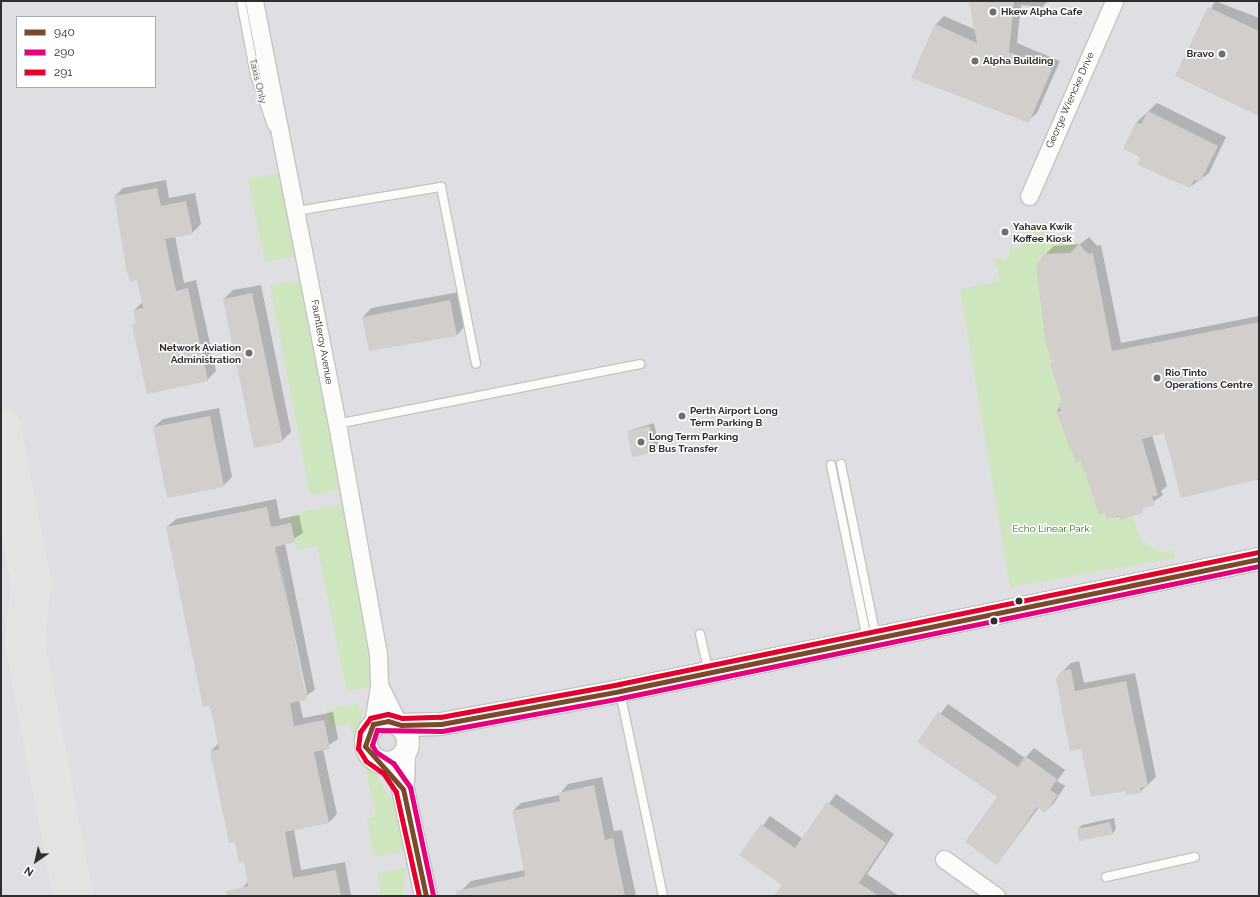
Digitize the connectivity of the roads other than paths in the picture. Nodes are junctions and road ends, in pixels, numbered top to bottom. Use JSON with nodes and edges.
{"nodes":[{"id":1,"x":241,"y":1,"type":"edge"},
{"id":2,"x":254,"y":1,"type":"edge"},
{"id":3,"x":1115,"y":2,"type":"edge"},
{"id":4,"x":286,"y":158,"type":"junction"},
{"id":5,"x":1029,"y":196,"type":"dead end"},
{"id":6,"x":297,"y":211,"type":"junction"},
{"id":7,"x":476,"y":364,"type":"dead end"},
{"id":8,"x":640,"y":364,"type":"dead end"},
{"id":9,"x":337,"y":424,"type":"junction"},
{"id":10,"x":842,"y":464,"type":"dead end"},
{"id":11,"x":831,"y":466,"type":"dead end"},
{"id":12,"x":1259,"y":559,"type":"edge"},
{"id":13,"x":700,"y":634,"type":"dead end"},
{"id":14,"x":872,"y":640,"type":"junction"},
{"id":15,"x":709,"y":673,"type":"junction"},
{"id":16,"x":379,"y":685,"type":"junction"},
{"id":17,"x":620,"y":691,"type":"junction"},
{"id":18,"x":373,"y":724,"type":"junction"},
{"id":19,"x":399,"y":724,"type":"junction"},
{"id":20,"x":441,"y":724,"type":"junction"},
{"id":21,"x":406,"y":752,"type":"junction"},
{"id":22,"x":382,"y":763,"type":"junction"},
{"id":23,"x":403,"y":789,"type":"junction"},
{"id":24,"x":1195,"y":857,"type":"dead end"},
{"id":25,"x":944,"y":859,"type":"dead end"},
{"id":26,"x":1106,"y":877,"type":"dead end"},
{"id":27,"x":426,"y":896,"type":"edge"},
{"id":28,"x":663,"y":896,"type":"edge"},
{"id":29,"x":996,"y":896,"type":"edge"}],
"edges":[{"from":1,"to":4,"type":"lane","name":"Taxis Only"},
{"from":2,"to":4,"type":"street","name":"Fauntleroy Avenue"},
{"from":3,"to":5,"type":"street","name":"George Wiencke Drive"},
{"from":4,"to":6,"type":"street","name":"Fauntleroy Avenue"},
{"from":6,"to":7,"type":"lane"},
{"from":6,"to":9,"type":"street","name":"Fauntleroy Avenue"},
{"from":8,"to":9,"type":"lane"},
{"from":9,"to":16,"type":"street","name":"Fauntleroy Avenue"},
{"from":10,"to":14,"type":"lane"},
{"from":11,"to":14,"type":"lane"},
{"from":12,"to":14,"type":"main road"},
{"from":13,"to":15,"type":"lane"},
{"from":14,"to":15,"type":"main road"},
{"from":15,"to":17,"type":"main road"},
{"from":16,"to":18,"type":"street","name":"Fauntleroy Avenue"},
{"from":16,"to":19,"type":"street","name":"Fauntleroy Avenue"},
{"from":17,"to":20,"type":"main road"},
{"from":17,"to":28,"type":"lane"},
{"from":18,"to":19,"type":"main road"},
{"from":18,"to":22,"type":"main road"},
{"from":19,"to":20,"type":"main road"},
{"from":19,"to":21,"type":"main road"},
{"from":20,"to":21,"type":"main road"},
{"from":21,"to":22,"type":"main road"},
{"from":21,"to":23,"type":"main road"},
{"from":22,"to":23,"type":"main road"},
{"from":23,"to":27,"type":"main road"},
{"from":24,"to":26,"type":"lane"},
{"from":25,"to":29,"type":"street"}]}
